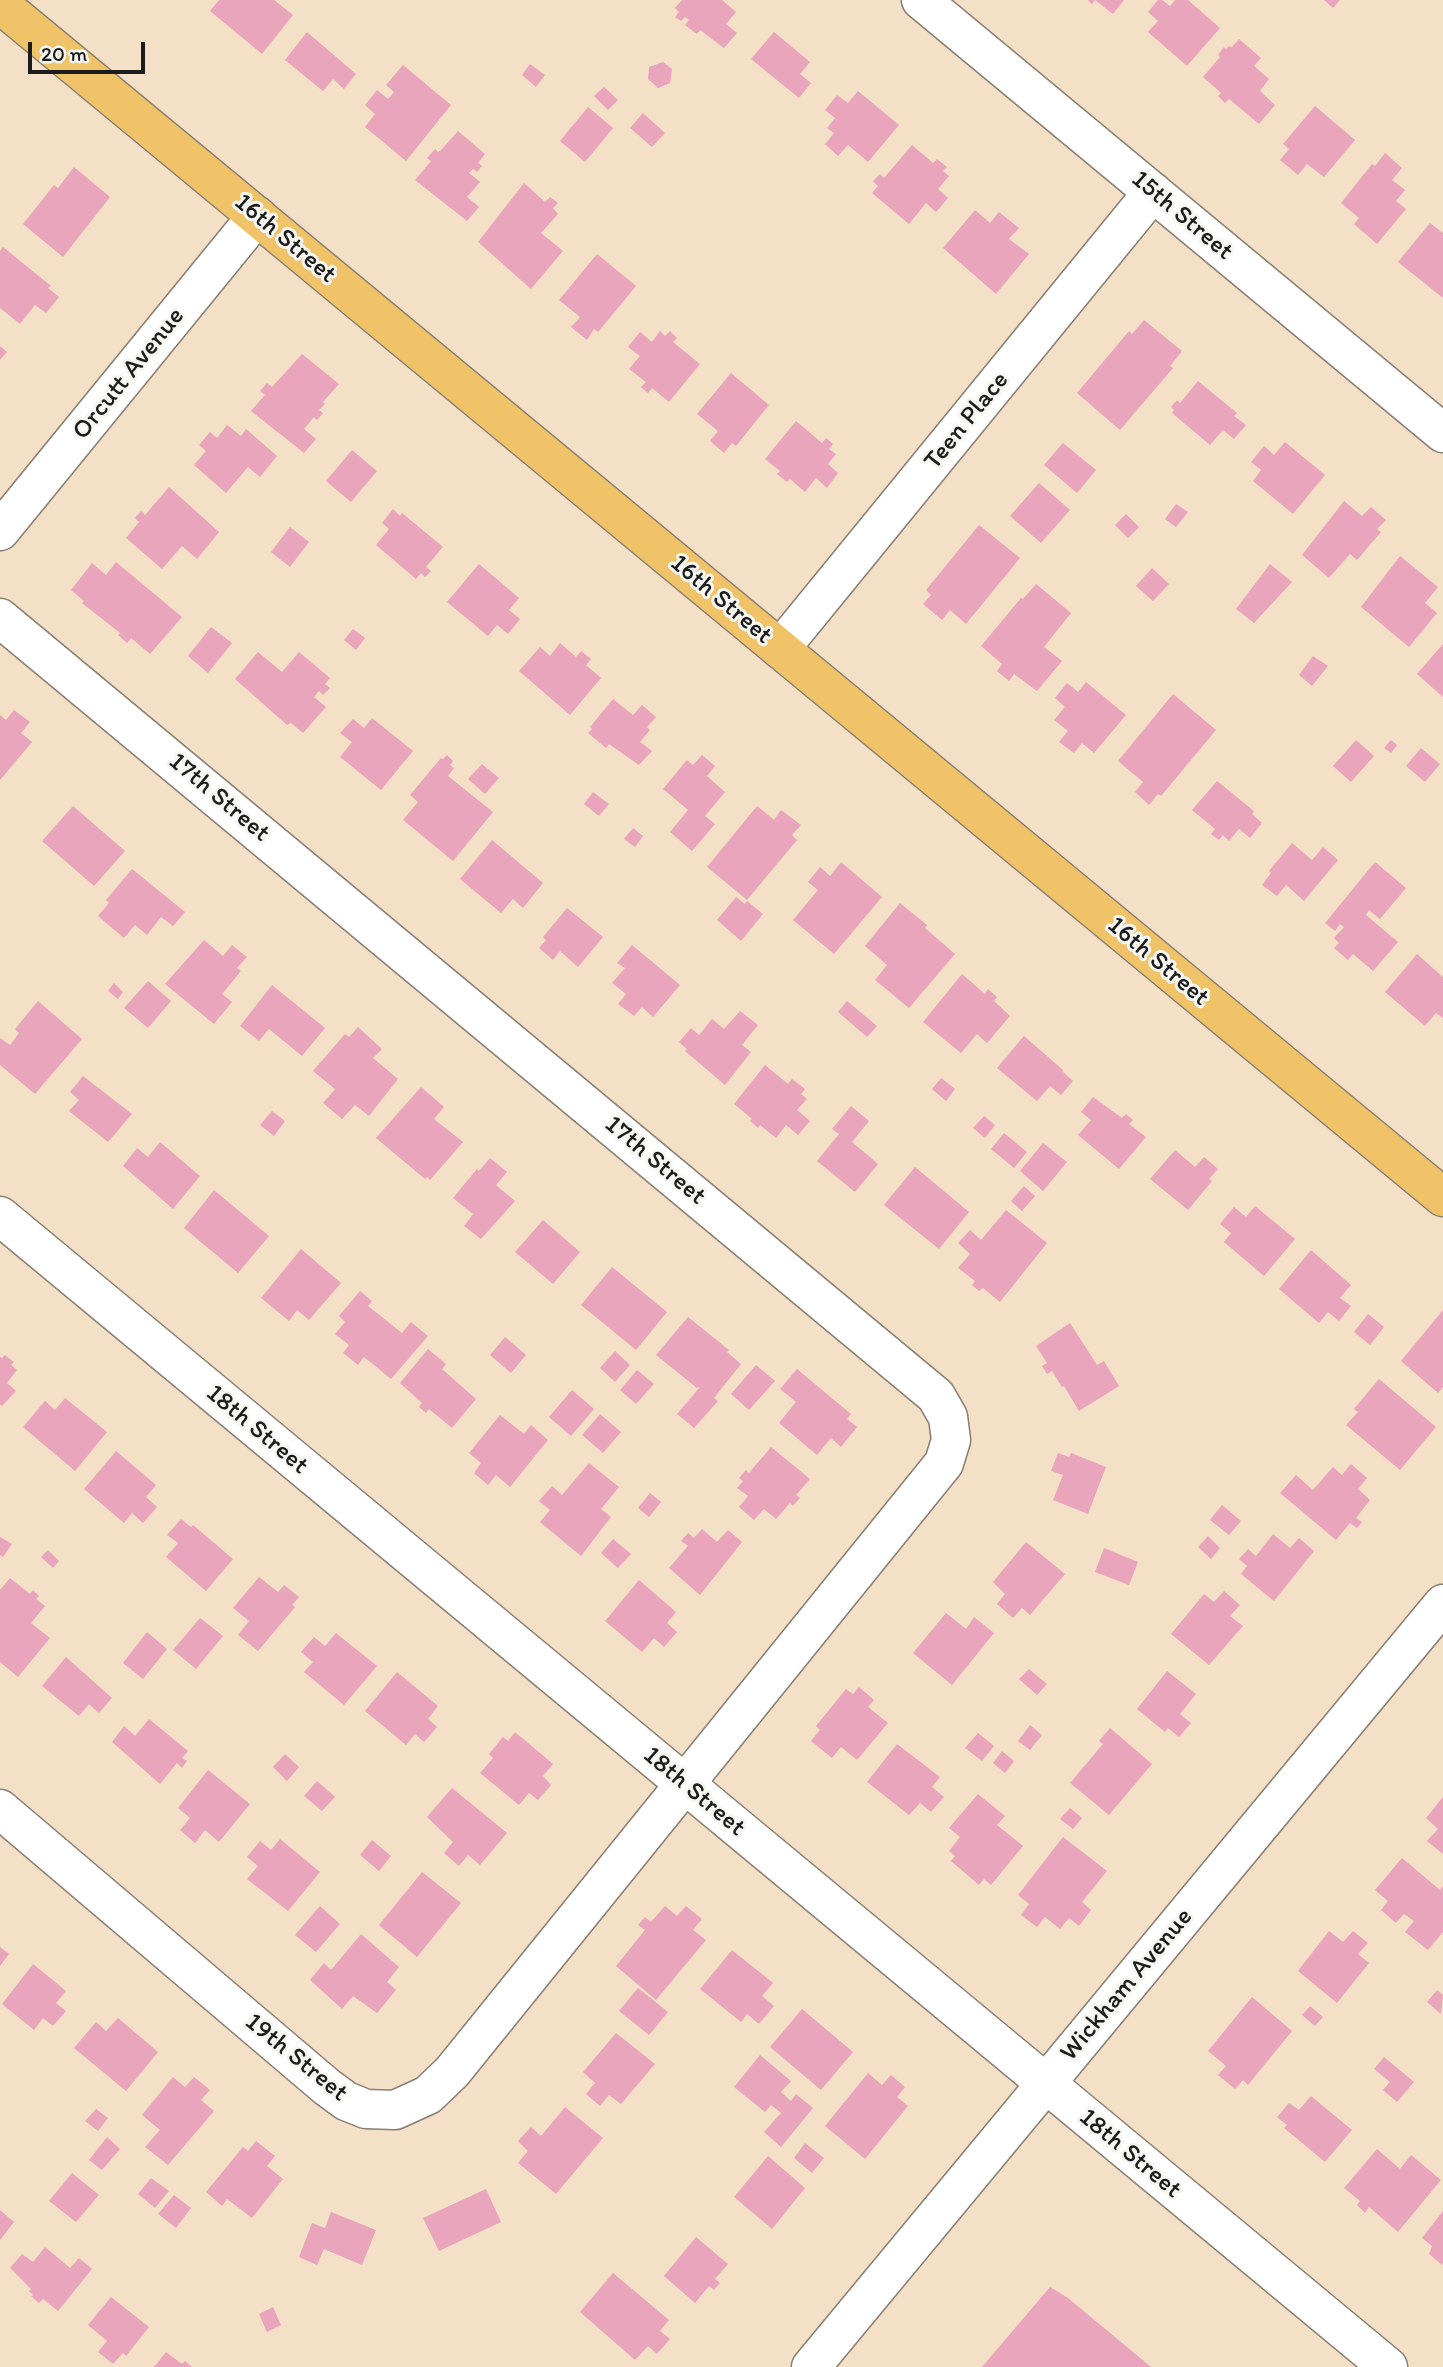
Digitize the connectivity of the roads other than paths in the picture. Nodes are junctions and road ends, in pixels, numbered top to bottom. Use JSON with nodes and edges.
{"nodes":[{"id":1,"x":921,"y":0,"type":"edge"},
{"id":2,"x":0,"y":4,"type":"edge"},
{"id":3,"x":1153,"y":192,"type":"junction"},
{"id":4,"x":257,"y":216,"type":"junction"},
{"id":5,"x":1443,"y":433,"type":"edge"},
{"id":6,"x":0,"y":531,"type":"edge"},
{"id":7,"x":0,"y":618,"type":"edge"},
{"id":8,"x":780,"y":649,"type":"junction"},
{"id":9,"x":1443,"y":1197,"type":"edge"},
{"id":10,"x":0,"y":1216,"type":"edge"},
{"id":11,"x":1443,"y":1604,"type":"edge"},
{"id":12,"x":684,"y":1784,"type":"junction"},
{"id":13,"x":0,"y":1808,"type":"edge"},
{"id":14,"x":1045,"y":2084,"type":"junction"},
{"id":15,"x":811,"y":2367,"type":"edge"},
{"id":16,"x":1388,"y":2367,"type":"edge"}],
"edges":[{"from":1,"to":3,"type":"street","name":"15th Street"},
{"from":2,"to":4,"type":"main road","name":"16th Street"},
{"from":3,"to":5,"type":"street","name":"15th Street"},
{"from":3,"to":8,"type":"street","name":"Teen Place"},
{"from":4,"to":6,"type":"street","name":"Orcutt Avenue"},
{"from":4,"to":8,"type":"main road","name":"16th Street"},
{"from":7,"to":12,"type":"street","name":"17th Street"},
{"from":8,"to":9,"type":"main road","name":"16th Street"},
{"from":10,"to":12,"type":"street","name":"18th Street"},
{"from":11,"to":14,"type":"street","name":"Wickham Avenue"},
{"from":12,"to":13,"type":"street","name":"19th Street"},
{"from":12,"to":14,"type":"street","name":"18th Street"},
{"from":14,"to":15,"type":"street","name":"Wickham Avenue"},
{"from":14,"to":16,"type":"street","name":"18th Street"}]}
